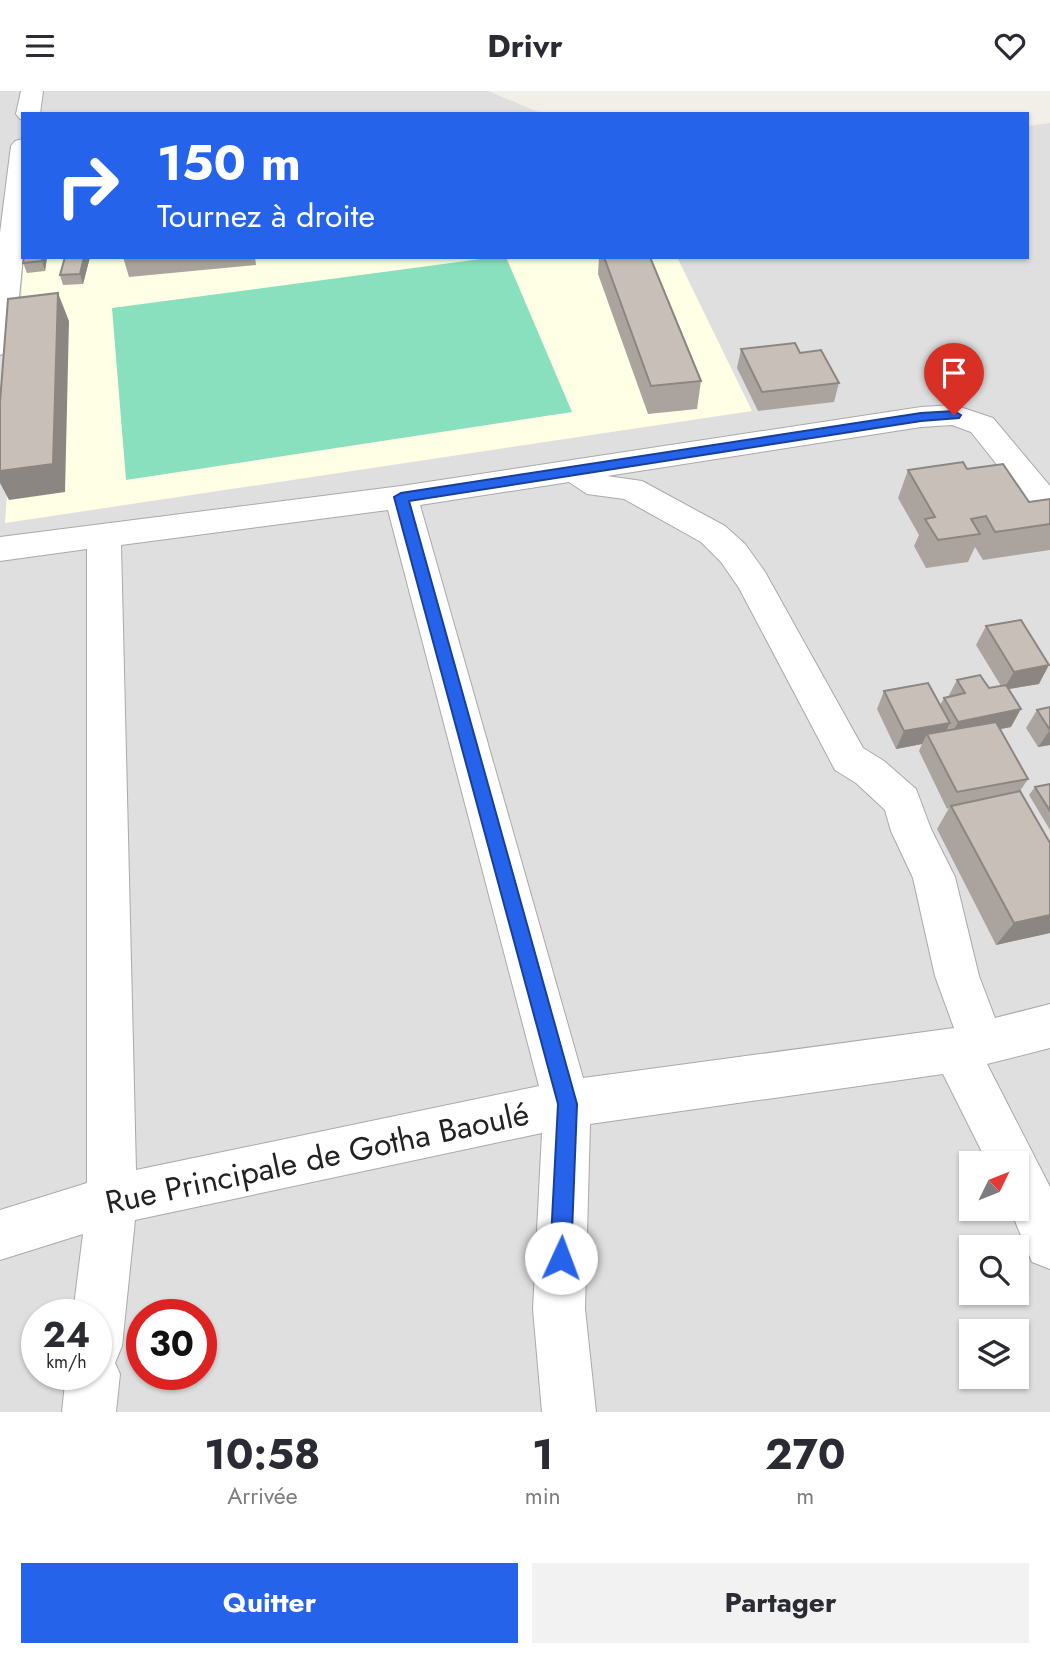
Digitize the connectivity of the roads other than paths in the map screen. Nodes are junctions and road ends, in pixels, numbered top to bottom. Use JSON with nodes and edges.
{"nodes":[{"id":1,"x":32,"y":91,"type":"edge"},
{"id":2,"x":28,"y":112,"type":"edge"},
{"id":3,"x":21,"y":163,"type":"edge"},
{"id":4,"x":0,"y":346,"type":"edge"},
{"id":5,"x":568,"y":473,"type":"junction"},
{"id":6,"x":401,"y":497,"type":"junction"},
{"id":7,"x":1050,"y":508,"type":"edge"},
{"id":8,"x":104,"y":534,"type":"junction"},
{"id":9,"x":0,"y":549,"type":"edge"},
{"id":10,"x":1050,"y":1026,"type":"edge"},
{"id":11,"x":969,"y":1046,"type":"junction"},
{"id":12,"x":567,"y":1104,"type":"junction"},
{"id":13,"x":1009,"y":1151,"type":"edge"},
{"id":14,"x":1029,"y":1196,"type":"edge"},
{"id":15,"x":113,"y":1200,"type":"junction"},
{"id":16,"x":0,"y":1235,"type":"edge"},
{"id":17,"x":1050,"y":1244,"type":"edge"},
{"id":18,"x":101,"y":1299,"type":"edge"},
{"id":19,"x":91,"y":1390,"type":"edge"},
{"id":20,"x":89,"y":1412,"type":"edge"},
{"id":21,"x":569,"y":1412,"type":"edge"}],
"edges":[{"from":1,"to":2,"type":"street"},
{"from":3,"to":4,"type":"street"},
{"from":5,"to":6,"type":"street"},
{"from":5,"to":7,"type":"street"},
{"from":5,"to":11,"type":"street"},
{"from":6,"to":8,"type":"street"},
{"from":6,"to":12,"type":"street"},
{"from":8,"to":9,"type":"street"},
{"from":8,"to":15,"type":"street"},
{"from":10,"to":11,"type":"street","name":"Rue Principale de Gotha Baoulé"},
{"from":11,"to":12,"type":"street","name":"Rue Principale de Gotha Baoulé"},
{"from":11,"to":13,"type":"street"},
{"from":12,"to":15,"type":"street","name":"Rue Principale de Gotha Baoulé"},
{"from":12,"to":21,"type":"street"},
{"from":14,"to":17,"type":"street"},
{"from":15,"to":16,"type":"street","name":"Rue Principale de Gotha Baoulé"},
{"from":15,"to":18,"type":"street"},
{"from":19,"to":20,"type":"street"}]}
